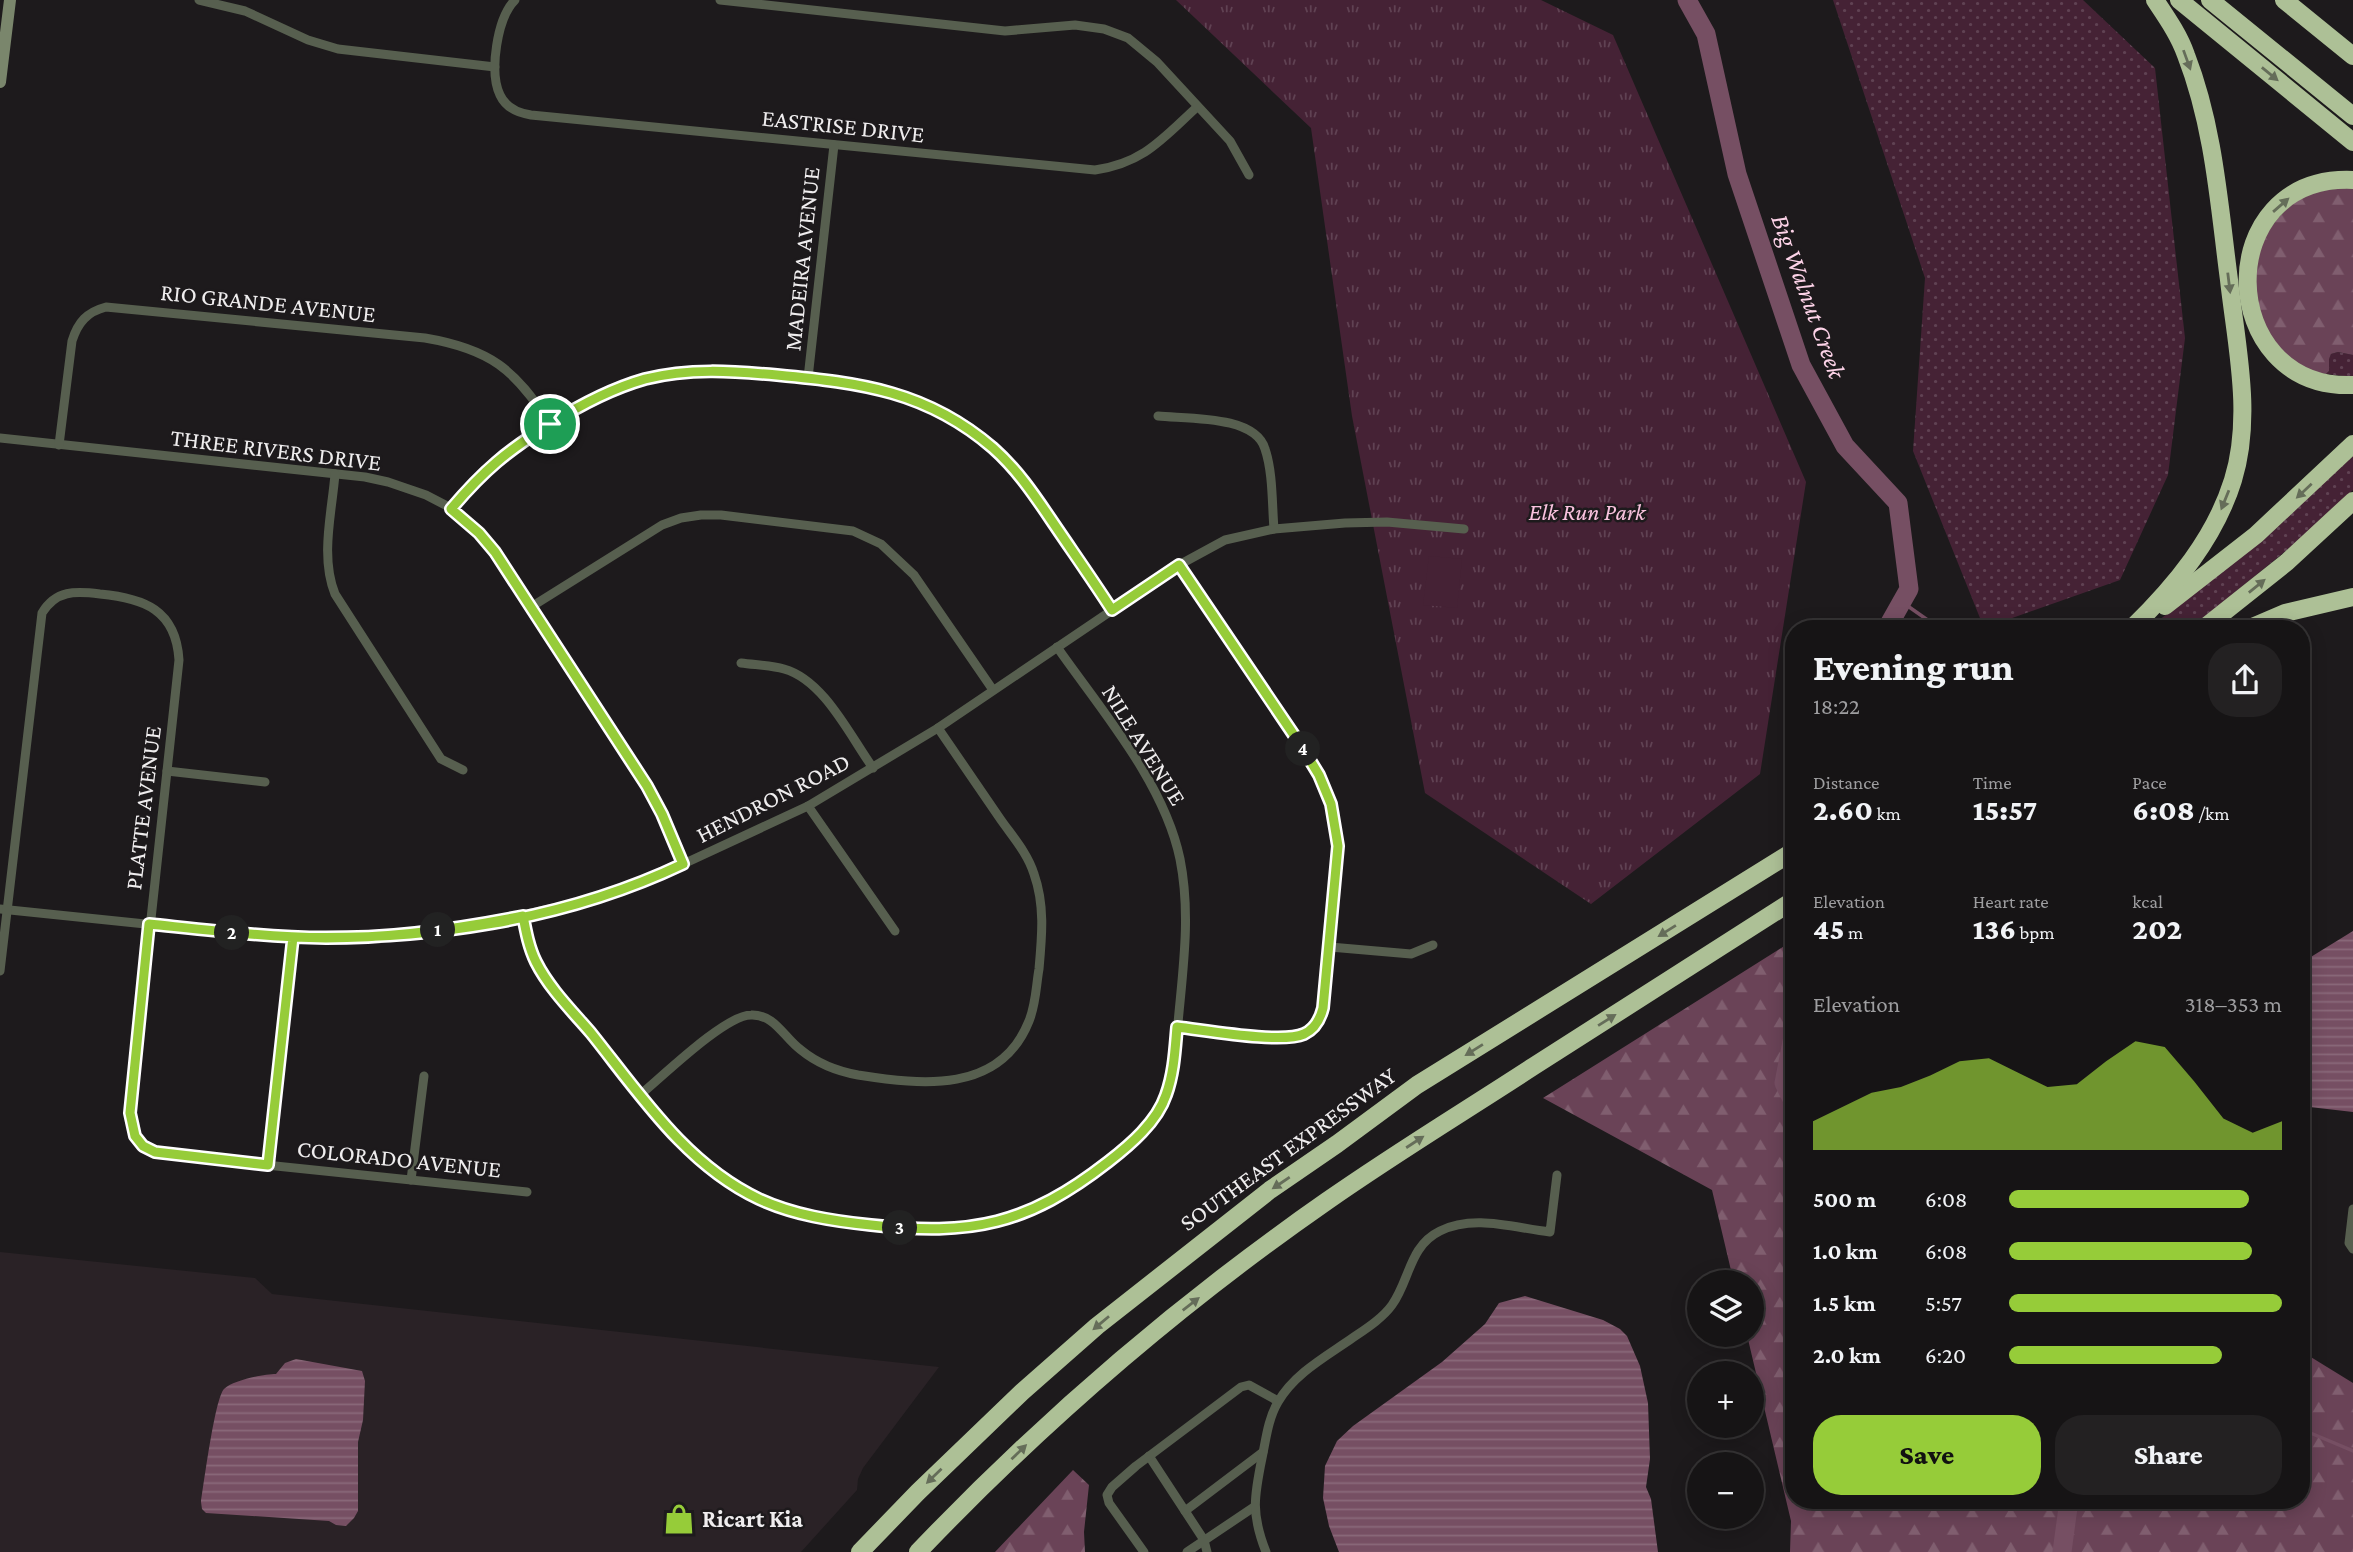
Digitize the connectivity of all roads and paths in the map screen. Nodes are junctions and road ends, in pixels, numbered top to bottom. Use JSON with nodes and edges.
{"nodes":[{"id":1,"x":10,"y":0,"type":"edge"},
{"id":2,"x":199,"y":0,"type":"edge"},
{"id":3,"x":515,"y":0,"type":"edge"},
{"id":4,"x":720,"y":0,"type":"edge"},
{"id":5,"x":2155,"y":0,"type":"edge"},
{"id":6,"x":2179,"y":0,"type":"edge"},
{"id":7,"x":2210,"y":0,"type":"edge"},
{"id":8,"x":2284,"y":0,"type":"edge"},
{"id":9,"x":2353,"y":56,"type":"edge"},
{"id":10,"x":495,"y":67,"type":"junction"},
{"id":11,"x":0,"y":82,"type":"edge"},
{"id":12,"x":1197,"y":107,"type":"junction"},
{"id":13,"x":2353,"y":116,"type":"edge"},
{"id":14,"x":2353,"y":142,"type":"edge"},
{"id":15,"x":834,"y":145,"type":"junction"},
{"id":16,"x":1249,"y":175,"type":"dead end"},
{"id":17,"x":2353,"y":180,"type":"edge"},
{"id":18,"x":808,"y":378,"type":"junction"},
{"id":19,"x":2353,"y":385,"type":"edge"},
{"id":20,"x":1158,"y":416,"type":"dead end"},
{"id":21,"x":550,"y":424,"type":"junction"},
{"id":22,"x":0,"y":439,"type":"edge"},
{"id":23,"x":2353,"y":444,"type":"edge"},
{"id":24,"x":59,"y":445,"type":"junction"},
{"id":25,"x":335,"y":474,"type":"junction"},
{"id":26,"x":2353,"y":501,"type":"edge"},
{"id":27,"x":451,"y":509,"type":"junction"},
{"id":28,"x":1274,"y":529,"type":"junction"},
{"id":29,"x":1464,"y":529,"type":"dead end"},
{"id":30,"x":1179,"y":565,"type":"junction"},
{"id":31,"x":2353,"y":597,"type":"edge"},
{"id":32,"x":531,"y":607,"type":"junction"},
{"id":33,"x":1112,"y":610,"type":"junction"},
{"id":34,"x":2141,"y":620,"type":"edge"},
{"id":35,"x":2143,"y":620,"type":"edge"},
{"id":36,"x":2214,"y":620,"type":"edge"},
{"id":37,"x":2269,"y":620,"type":"edge"},
{"id":38,"x":1057,"y":647,"type":"junction"},
{"id":39,"x":741,"y":663,"type":"dead end"},
{"id":40,"x":993,"y":691,"type":"junction"},
{"id":41,"x":938,"y":728,"type":"junction"},
{"id":42,"x":873,"y":768,"type":"junction"},
{"id":43,"x":463,"y":770,"type":"dead end"},
{"id":44,"x":167,"y":771,"type":"junction"},
{"id":45,"x":265,"y":782,"type":"dead end"},
{"id":46,"x":808,"y":806,"type":"junction"},
{"id":47,"x":1785,"y":857,"type":"edge"},
{"id":48,"x":683,"y":864,"type":"junction"},
{"id":49,"x":1785,"y":906,"type":"edge"},
{"id":50,"x":3,"y":909,"type":"edge"},
{"id":51,"x":523,"y":916,"type":"junction"},
{"id":52,"x":149,"y":924,"type":"junction"},
{"id":53,"x":895,"y":931,"type":"dead end"},
{"id":54,"x":293,"y":937,"type":"junction"},
{"id":55,"x":1433,"y":945,"type":"dead end"},
{"id":56,"x":1330,"y":947,"type":"junction"},
{"id":57,"x":0,"y":971,"type":"edge"},
{"id":58,"x":1177,"y":1027,"type":"junction"},
{"id":59,"x":424,"y":1076,"type":"dead end"},
{"id":60,"x":640,"y":1095,"type":"junction"},
{"id":61,"x":143,"y":1146,"type":"joint"},
{"id":62,"x":268,"y":1165,"type":"junction"},
{"id":63,"x":1557,"y":1175,"type":"dead end"},
{"id":64,"x":411,"y":1180,"type":"junction"},
{"id":65,"x":527,"y":1192,"type":"dead end"},
{"id":66,"x":2353,"y":1209,"type":"edge"},
{"id":67,"x":2353,"y":1250,"type":"edge"},
{"id":68,"x":1278,"y":1401,"type":"junction"},
{"id":69,"x":1263,"y":1452,"type":"junction"},
{"id":70,"x":1149,"y":1456,"type":"junction"},
{"id":71,"x":1254,"y":1507,"type":"junction"},
{"id":72,"x":1185,"y":1511,"type":"junction"},
{"id":73,"x":1204,"y":1540,"type":"junction"},
{"id":74,"x":860,"y":1552,"type":"edge"},
{"id":75,"x":918,"y":1552,"type":"edge"},
{"id":76,"x":1144,"y":1552,"type":"edge"},
{"id":77,"x":1187,"y":1552,"type":"edge"},
{"id":78,"x":1207,"y":1552,"type":"edge"},
{"id":79,"x":1266,"y":1552,"type":"edge"}],
"edges":[{"from":1,"to":11,"type":"main road"},
{"from":2,"to":10,"type":"street"},
{"from":3,"to":10,"type":"street"},
{"from":4,"to":12,"type":"street"},
{"from":5,"to":34,"type":"highway","one_way":true},
{"from":6,"to":14,"type":"highway","one_way":true},
{"from":7,"to":13,"type":"highway"},
{"from":8,"to":9,"type":"highway"},
{"from":10,"to":15,"type":"street","name":"EASTRISE DRIVE"},
{"from":12,"to":15,"type":"street","name":"EASTRISE DRIVE"},
{"from":12,"to":16,"type":"street"},
{"from":15,"to":18,"type":"street","name":"MADEIRA AVENUE"},
{"from":19,"to":17,"type":"highway","one_way":true},
{"from":18,"to":21,"type":"street"},
{"from":18,"to":33,"type":"street"},
{"from":20,"to":28,"type":"street"},
{"from":21,"to":24,"type":"street","name":"RIO GRANDE AVENUE"},
{"from":21,"to":27,"type":"street"},
{"from":22,"to":24,"type":"street","name":"THREE RIVERS DRIVE"},
{"from":23,"to":35,"type":"highway","one_way":true},
{"from":24,"to":25,"type":"street","name":"THREE RIVERS DRIVE"},
{"from":25,"to":27,"type":"street","name":"THREE RIVERS DRIVE"},
{"from":25,"to":43,"type":"street"},
{"from":36,"to":26,"type":"highway","one_way":true},
{"from":27,"to":32,"type":"street","name":"THREE RIVERS DRIVE"},
{"from":28,"to":29,"type":"street","name":"HENDRON ROAD"},
{"from":28,"to":30,"type":"street","name":"HENDRON ROAD"},
{"from":30,"to":33,"type":"street","name":"HENDRON ROAD"},
{"from":30,"to":56,"type":"street"},
{"from":31,"to":37,"type":"highway"},
{"from":32,"to":40,"type":"street"},
{"from":32,"to":48,"type":"street","name":"THREE RIVERS DRIVE"},
{"from":33,"to":38,"type":"street","name":"HENDRON ROAD"},
{"from":38,"to":40,"type":"street","name":"HENDRON ROAD"},
{"from":38,"to":58,"type":"street","name":"NILE AVENUE"},
{"from":39,"to":42,"type":"street"},
{"from":40,"to":41,"type":"street","name":"HENDRON ROAD"},
{"from":41,"to":42,"type":"street","name":"HENDRON ROAD"},
{"from":41,"to":60,"type":"street"},
{"from":42,"to":46,"type":"street","name":"HENDRON ROAD"},
{"from":44,"to":45,"type":"street"},
{"from":44,"to":50,"type":"street","name":"PLATTE AVENUE"},
{"from":44,"to":52,"type":"street","name":"PLATTE AVENUE"},
{"from":46,"to":48,"type":"street","name":"HENDRON ROAD"},
{"from":46,"to":53,"type":"street"},
{"from":47,"to":74,"type":"highway","name":"SOUTHEAST EXPRESSWAY","one_way":true},
{"from":48,"to":51,"type":"street","name":"HENDRON ROAD"},
{"from":75,"to":49,"type":"highway","one_way":true},
{"from":50,"to":52,"type":"street","name":"HENDRON ROAD"},
{"from":50,"to":57,"type":"street","name":"PLATTE AVENUE"},
{"from":51,"to":54,"type":"street","name":"HENDRON ROAD"},
{"from":51,"to":60,"type":"street","name":"NILE AVENUE"},
{"from":52,"to":54,"type":"street","name":"HENDRON ROAD"},
{"from":52,"to":61,"type":"street","name":"PLATTE AVENUE"},
{"from":54,"to":62,"type":"street"},
{"from":55,"to":56,"type":"street"},
{"from":56,"to":58,"type":"street"},
{"from":58,"to":60,"type":"street","name":"NILE AVENUE"},
{"from":59,"to":64,"type":"street"},
{"from":61,"to":62,"type":"street","name":"COLORADO AVENUE"},
{"from":62,"to":64,"type":"street","name":"COLORADO AVENUE"},
{"from":63,"to":68,"type":"street"},
{"from":64,"to":65,"type":"street","name":"COLORADO AVENUE"},
{"from":66,"to":67,"type":"street"},
{"from":68,"to":69,"type":"street"},
{"from":68,"to":70,"type":"street"},
{"from":69,"to":71,"type":"street"},
{"from":69,"to":72,"type":"street"},
{"from":70,"to":72,"type":"street"},
{"from":70,"to":76,"type":"street"},
{"from":71,"to":73,"type":"street"},
{"from":71,"to":79,"type":"street"},
{"from":72,"to":73,"type":"street"},
{"from":73,"to":77,"type":"street"},
{"from":73,"to":78,"type":"street"}]}
